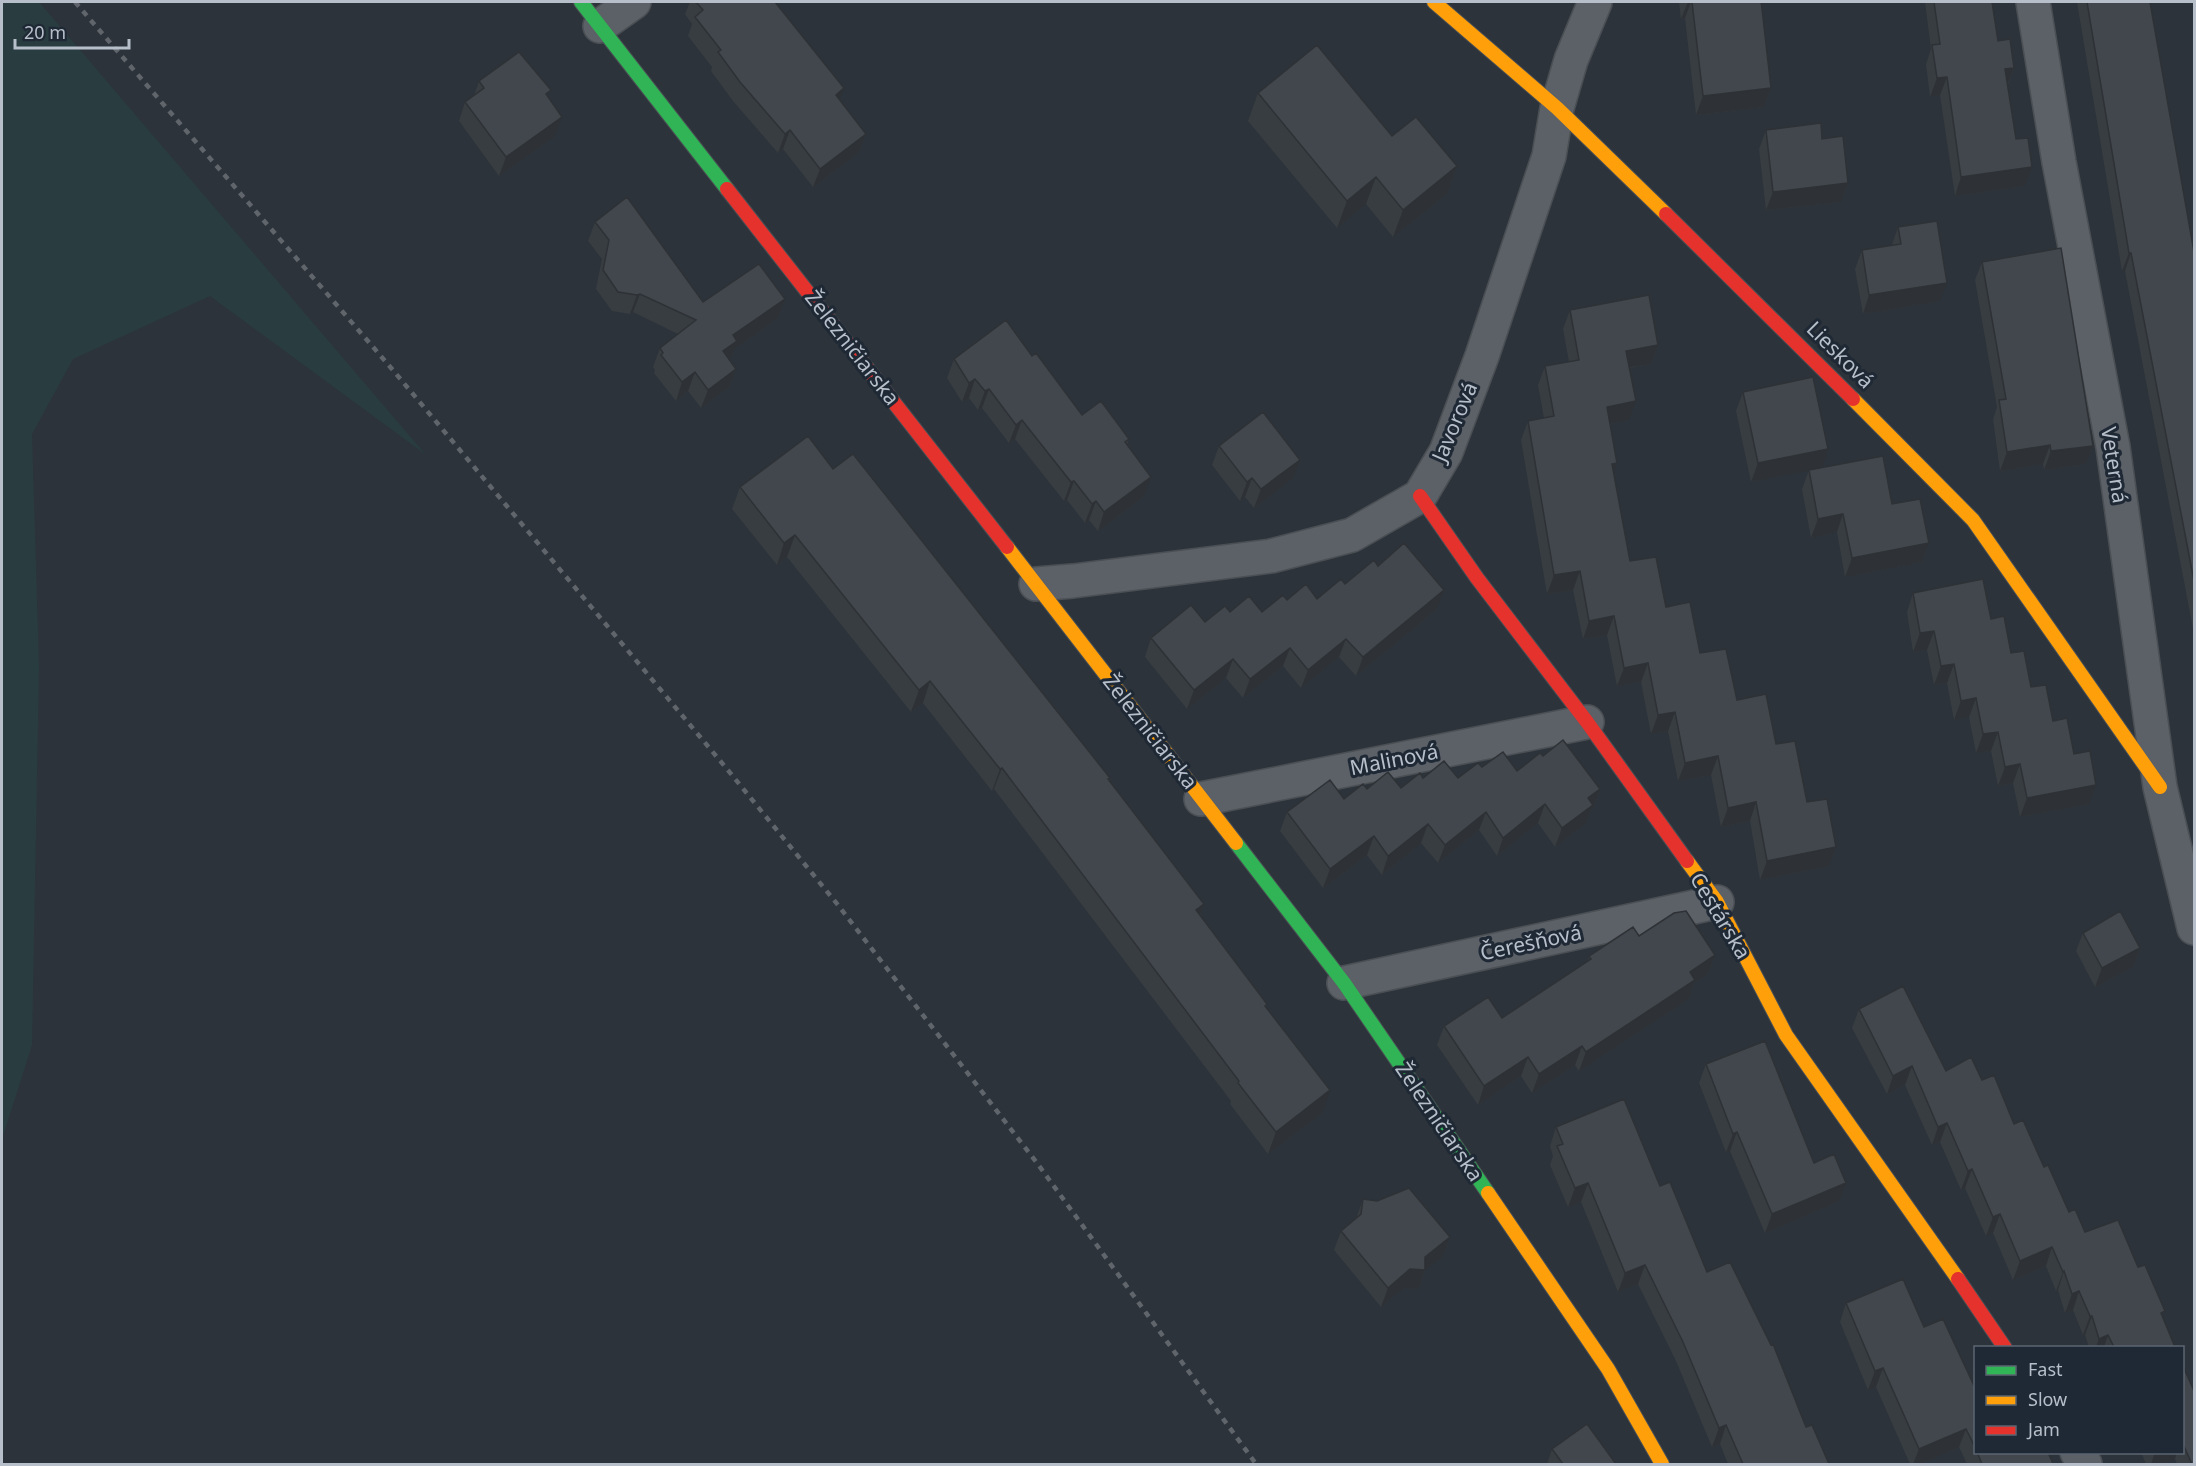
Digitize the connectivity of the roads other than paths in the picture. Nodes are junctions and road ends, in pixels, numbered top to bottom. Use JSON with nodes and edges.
{"nodes":[{"id":1,"x":634,"y":2,"type":"edge"},
{"id":2,"x":1434,"y":2,"type":"edge"},
{"id":3,"x":1595,"y":2,"type":"edge"},
{"id":4,"x":2032,"y":2,"type":"edge"},
{"id":5,"x":591,"y":14,"type":"edge"},
{"id":6,"x":1557,"y":108,"type":"junction"},
{"id":7,"x":1420,"y":495,"type":"junction"},
{"id":8,"x":1036,"y":584,"type":"junction"},
{"id":9,"x":1587,"y":722,"type":"junction"},
{"id":10,"x":2160,"y":787,"type":"junction"},
{"id":11,"x":1201,"y":798,"type":"junction"},
{"id":12,"x":1717,"y":902,"type":"junction"},
{"id":13,"x":2194,"y":928,"type":"edge"},
{"id":14,"x":1344,"y":983,"type":"junction"},
{"id":15,"x":2004,"y":1346,"type":"edge"},
{"id":16,"x":1662,"y":1464,"type":"edge"}],
"edges":[{"from":1,"to":5,"type":"street","name":"Železničiarska"},
{"from":2,"to":6,"type":"street","name":"Liesková"},
{"from":3,"to":6,"type":"street","name":"Javorová"},
{"from":4,"to":10,"type":"street","name":"Veterná"},
{"from":5,"to":8,"type":"street","name":"Železničiarska"},
{"from":6,"to":7,"type":"street","name":"Javorová"},
{"from":6,"to":10,"type":"street","name":"Liesková"},
{"from":7,"to":8,"type":"street","name":"Javorová"},
{"from":7,"to":9,"type":"street","name":"Cestárska"},
{"from":8,"to":11,"type":"street","name":"Železničiarska"},
{"from":9,"to":11,"type":"street","name":"Malinová"},
{"from":9,"to":12,"type":"street","name":"Cestárska"},
{"from":10,"to":13,"type":"street","name":"Veterná"},
{"from":11,"to":14,"type":"street","name":"Železničiarska"},
{"from":12,"to":14,"type":"street","name":"Čerešňová"},
{"from":12,"to":15,"type":"street","name":"Cestárska"},
{"from":14,"to":16,"type":"street","name":"Železničiarska"}]}
